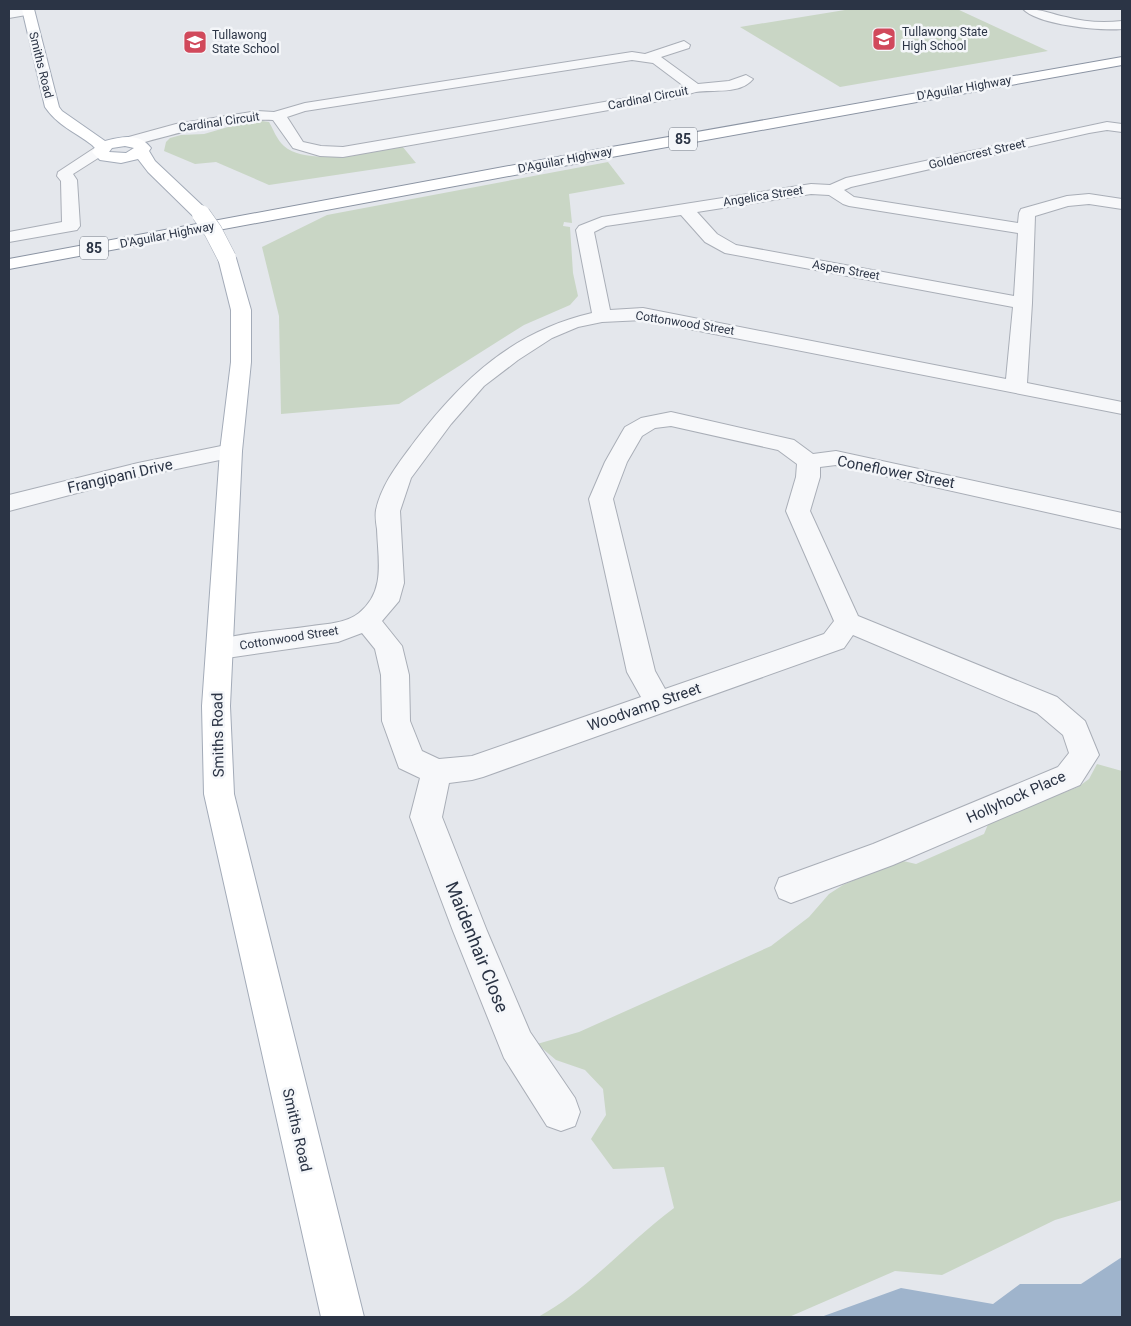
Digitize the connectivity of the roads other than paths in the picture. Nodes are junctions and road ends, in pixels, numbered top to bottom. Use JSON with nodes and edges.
{"nodes":[{"id":1,"x":1029,"y":9,"type":"edge"},
{"id":2,"x":28,"y":10,"type":"edge"},
{"id":3,"x":9,"y":14,"type":"edge"},
{"id":4,"x":1122,"y":24,"type":"edge"},
{"id":5,"x":684,"y":45,"type":"dead end"},
{"id":6,"x":649,"y":57,"type":"junction"},
{"id":7,"x":1122,"y":60,"type":"edge"},
{"id":8,"x":746,"y":79,"type":"dead end"},
{"id":9,"x":695,"y":88,"type":"junction"},
{"id":10,"x":276,"y":116,"type":"junction"},
{"id":11,"x":1122,"y":128,"type":"edge"},
{"id":12,"x":86,"y":134,"type":"junction"},
{"id":13,"x":134,"y":145,"type":"junction"},
{"id":14,"x":108,"y":153,"type":"junction"},
{"id":15,"x":153,"y":169,"type":"junction"},
{"id":16,"x":833,"y":190,"type":"junction"},
{"id":17,"x":1122,"y":204,"type":"edge"},
{"id":18,"x":685,"y":209,"type":"junction"},
{"id":19,"x":1026,"y":229,"type":"junction"},
{"id":20,"x":9,"y":237,"type":"edge"},
{"id":21,"x":9,"y":264,"type":"edge"},
{"id":22,"x":1023,"y":303,"type":"junction"},
{"id":23,"x":602,"y":316,"type":"junction"},
{"id":24,"x":1016,"y":386,"type":"junction"},
{"id":25,"x":1122,"y":408,"type":"edge"},
{"id":26,"x":231,"y":451,"type":"junction"},
{"id":27,"x":809,"y":462,"type":"junction"},
{"id":28,"x":9,"y":503,"type":"edge"},
{"id":29,"x":1122,"y":521,"type":"edge"},
{"id":30,"x":367,"y":621,"type":"junction"},
{"id":31,"x":848,"y":622,"type":"junction"},
{"id":32,"x":220,"y":649,"type":"junction"},
{"id":33,"x":657,"y":701,"type":"junction"},
{"id":34,"x":436,"y":772,"type":"junction"},
{"id":35,"x":791,"y":888,"type":"dead end"},
{"id":36,"x":561,"y":1112,"type":"dead end"},
{"id":37,"x":343,"y":1317,"type":"edge"}],
"edges":[{"from":1,"to":4,"type":"street"},
{"from":2,"to":3,"type":"street"},
{"from":2,"to":12,"type":"main road","name":"Smiths Road"},
{"from":5,"to":6,"type":"street"},
{"from":6,"to":9,"type":"street","name":"Cardinal Circuit"},
{"from":6,"to":10,"type":"street","name":"Cardinal Circuit"},
{"from":7,"to":21,"type":"main road","name":"D'Aguilar Highway","number":"85"},
{"from":8,"to":9,"type":"street"},
{"from":9,"to":10,"type":"street","name":"Cardinal Circuit"},
{"from":10,"to":13,"type":"street","name":"Cardinal Circuit"},
{"from":11,"to":16,"type":"street","name":"Goldencrest Street"},
{"from":12,"to":13,"type":"main road","name":"Smiths Road"},
{"from":12,"to":14,"type":"main road","name":"Smiths Road"},
{"from":13,"to":14,"type":"main road"},
{"from":13,"to":15,"type":"main road","name":"Smiths Road"},
{"from":14,"to":15,"type":"main road","name":"Smiths Road"},
{"from":14,"to":20,"type":"street"},
{"from":15,"to":26,"type":"main road","name":"Smiths Road","bridge":true},
{"from":16,"to":18,"type":"street","name":"Angelica Street"},
{"from":16,"to":19,"type":"street","name":"Angelica Street"},
{"from":17,"to":19,"type":"street"},
{"from":18,"to":22,"type":"street","name":"Aspen Street"},
{"from":18,"to":23,"type":"street","name":"Angelica Street"},
{"from":19,"to":22,"type":"street"},
{"from":22,"to":24,"type":"street"},
{"from":23,"to":24,"type":"street","name":"Cottonwood Street"},
{"from":23,"to":30,"type":"street","name":"Cottonwood Street"},
{"from":24,"to":25,"type":"street","name":"Cottonwood Street"},
{"from":26,"to":28,"type":"street","name":"Frangipani Drive"},
{"from":26,"to":32,"type":"main road","name":"Smiths Road"},
{"from":27,"to":29,"type":"street","name":"Coneflower Street"},
{"from":27,"to":31,"type":"street"},
{"from":27,"to":33,"type":"street"},
{"from":30,"to":32,"type":"street","name":"Cottonwood Street"},
{"from":30,"to":34,"type":"street"},
{"from":31,"to":33,"type":"street","name":"Woodvamp Street"},
{"from":31,"to":35,"type":"street","name":"Hollyhock Place"},
{"from":32,"to":37,"type":"main road","name":"Smiths Road"},
{"from":33,"to":34,"type":"street","name":"Woodvamp Street"},
{"from":34,"to":36,"type":"street","name":"Maidenhair Close"}]}
